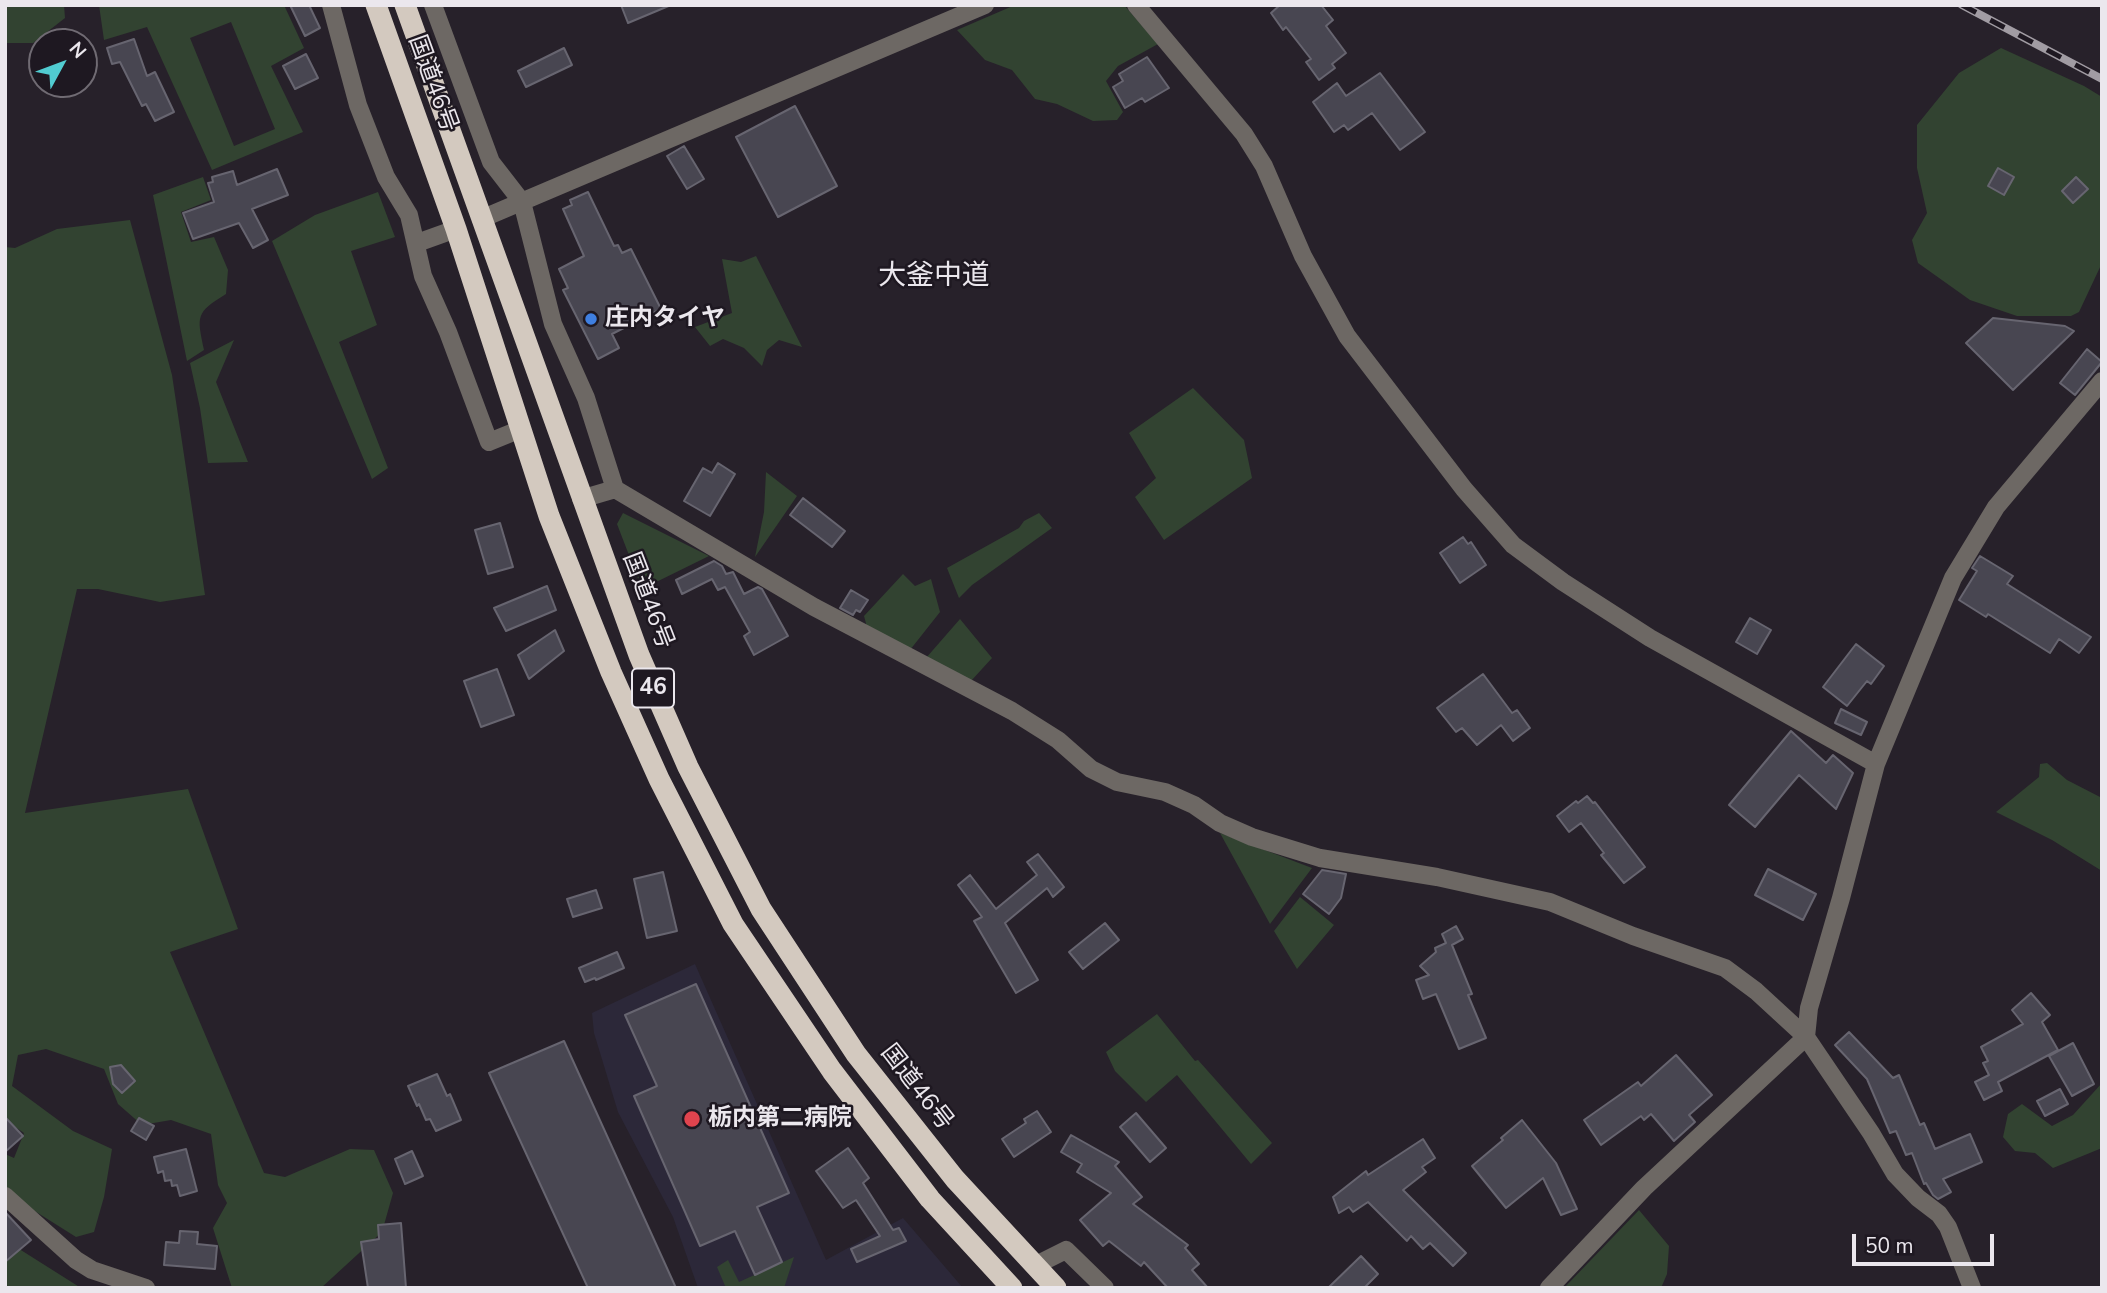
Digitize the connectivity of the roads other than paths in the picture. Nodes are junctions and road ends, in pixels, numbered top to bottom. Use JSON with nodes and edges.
{"nodes":[{"id":1,"x":331,"y":5,"type":"edge"},
{"id":2,"x":376,"y":5,"type":"edge"},
{"id":3,"x":405,"y":5,"type":"edge"},
{"id":4,"x":433,"y":5,"type":"edge"},
{"id":5,"x":985,"y":5,"type":"edge"},
{"id":6,"x":1136,"y":5,"type":"edge"},
{"id":7,"x":522,"y":202,"type":"junction"},
{"id":8,"x":481,"y":219,"type":"junction"},
{"id":9,"x":456,"y":229,"type":"junction"},
{"id":10,"x":417,"y":243,"type":"junction"},
{"id":11,"x":2102,"y":381,"type":"edge"},
{"id":12,"x":520,"y":429,"type":"junction"},
{"id":13,"x":615,"y":489,"type":"junction"},
{"id":14,"x":581,"y":499,"type":"junction"},
{"id":15,"x":1876,"y":764,"type":"junction"},
{"id":16,"x":1806,"y":1037,"type":"junction"},
{"id":17,"x":5,"y":1196,"type":"edge"},
{"id":18,"x":1034,"y":1266,"type":"junction"},
{"id":19,"x":146,"y":1288,"type":"edge"},
{"id":20,"x":1012,"y":1288,"type":"edge"},
{"id":21,"x":1056,"y":1288,"type":"edge"},
{"id":22,"x":1105,"y":1288,"type":"edge"},
{"id":23,"x":1549,"y":1288,"type":"edge"},
{"id":24,"x":1972,"y":1288,"type":"edge"}],
"edges":[{"from":1,"to":10,"type":"street"},
{"from":2,"to":9,"type":"highway","name":"国道46号","number":"46"},
{"from":3,"to":8,"type":"highway","name":"国道46号","number":"46"},
{"from":4,"to":7,"type":"street"},
{"from":5,"to":7,"type":"street"},
{"from":6,"to":15,"type":"street"},
{"from":7,"to":8,"type":"street"},
{"from":7,"to":13,"type":"street"},
{"from":8,"to":14,"type":"highway","name":"国道46号","number":"46"},
{"from":9,"to":10,"type":"street"},
{"from":9,"to":12,"type":"highway","name":"国道46号","number":"46"},
{"from":10,"to":12,"type":"street"},
{"from":11,"to":15,"type":"street"},
{"from":12,"to":20,"type":"highway","name":"国道46号","number":"46"},
{"from":13,"to":14,"type":"street"},
{"from":13,"to":16,"type":"street"},
{"from":14,"to":18,"type":"highway","name":"国道46号","number":"46"},
{"from":15,"to":16,"type":"street"},
{"from":16,"to":23,"type":"street"},
{"from":16,"to":24,"type":"street"},
{"from":17,"to":19,"type":"street"},
{"from":18,"to":21,"type":"highway","name":"国道46号","number":"46"},
{"from":18,"to":22,"type":"street"}]}
